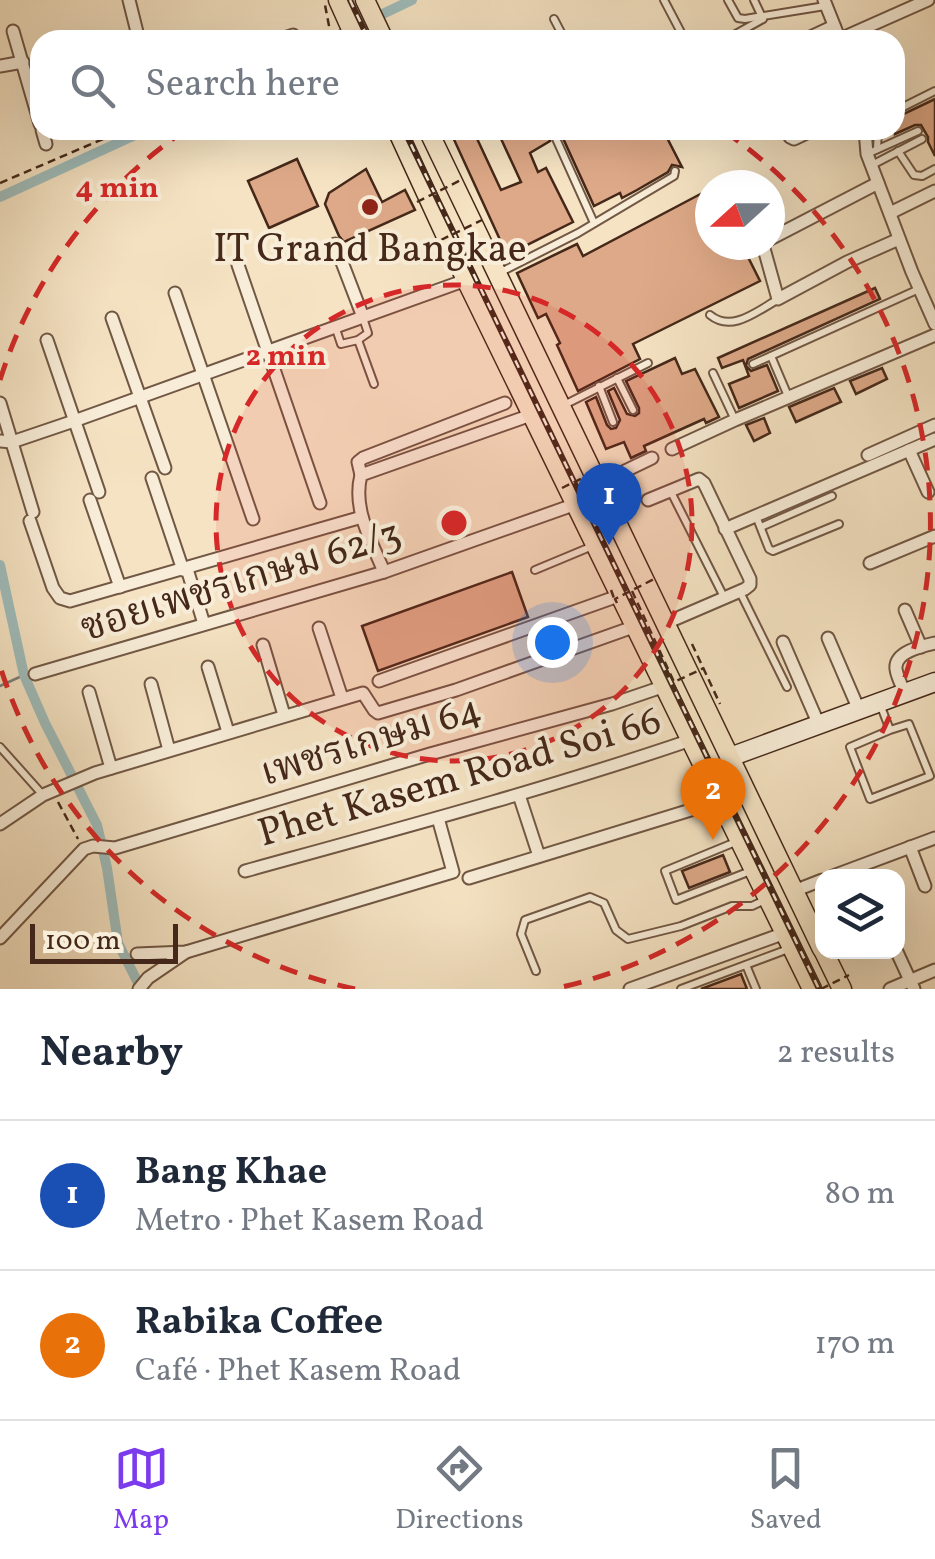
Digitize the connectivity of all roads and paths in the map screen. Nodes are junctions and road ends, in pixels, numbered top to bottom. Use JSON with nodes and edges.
{"nodes":[{"id":1,"x":129,"y":0,"type":"edge"},
{"id":2,"x":365,"y":0,"type":"edge"},
{"id":3,"x":664,"y":0,"type":"edge"},
{"id":4,"x":728,"y":0,"type":"edge"},
{"id":5,"x":754,"y":0,"type":"edge"},
{"id":6,"x":928,"y":0,"type":"edge"},
{"id":7,"x":334,"y":3,"type":"edge"},
{"id":8,"x":824,"y":3,"type":"edge"},
{"id":9,"x":764,"y":17,"type":"junction"},
{"id":10,"x":554,"y":18,"type":"dead end"},
{"id":11,"x":834,"y":26,"type":"junction"},
{"id":12,"x":13,"y":30,"type":"dead end"},
{"id":13,"x":136,"y":30,"type":"edge"},
{"id":14,"x":330,"y":30,"type":"edge"},
{"id":15,"x":351,"y":30,"type":"edge"},
{"id":16,"x":379,"y":30,"type":"edge"},
{"id":17,"x":560,"y":30,"type":"edge"},
{"id":18,"x":680,"y":30,"type":"edge"},
{"id":19,"x":742,"y":30,"type":"edge"},
{"id":20,"x":825,"y":30,"type":"edge"},
{"id":21,"x":836,"y":30,"type":"edge"},
{"id":22,"x":862,"y":30,"type":"edge"},
{"id":23,"x":22,"y":62,"type":"junction"},
{"id":24,"x":0,"y":66,"type":"edge"},
{"id":25,"x":30,"y":89,"type":"edge"},
{"id":26,"x":935,"y":91,"type":"edge"},
{"id":27,"x":905,"y":107,"type":"edge"},
{"id":28,"x":45,"y":140,"type":"edge"},
{"id":29,"x":101,"y":140,"type":"edge"},
{"id":30,"x":403,"y":140,"type":"edge"},
{"id":31,"x":433,"y":140,"type":"edge"},
{"id":32,"x":557,"y":140,"type":"edge"},
{"id":33,"x":868,"y":140,"type":"edge"},
{"id":34,"x":876,"y":140,"type":"edge"},
{"id":35,"x":46,"y":144,"type":"dead end"},
{"id":36,"x":898,"y":152,"type":"junction"},
{"id":37,"x":872,"y":156,"type":"junction"},
{"id":38,"x":935,"y":168,"type":"edge"},
{"id":39,"x":675,"y":171,"type":"dead end"},
{"id":40,"x":462,"y":180,"type":"dead end"},
{"id":41,"x":0,"y":183,"type":"edge"},
{"id":42,"x":878,"y":183,"type":"junction"},
{"id":43,"x":935,"y":191,"type":"edge"},
{"id":44,"x":416,"y":202,"type":"dead end"},
{"id":45,"x":890,"y":213,"type":"junction"},
{"id":46,"x":482,"y":220,"type":"dead end"},
{"id":47,"x":594,"y":223,"type":"junction"},
{"id":48,"x":785,"y":231,"type":"edge"},
{"id":49,"x":899,"y":239,"type":"junction"},
{"id":50,"x":441,"y":240,"type":"dead end"},
{"id":51,"x":336,"y":244,"type":"dead end"},
{"id":52,"x":767,"y":260,"type":"edge"},
{"id":53,"x":238,"y":265,"type":"dead end"},
{"id":54,"x":498,"y":274,"type":"junction"},
{"id":55,"x":466,"y":280,"type":"junction"},
{"id":56,"x":919,"y":289,"type":"junction"},
{"id":57,"x":175,"y":293,"type":"dead end"},
{"id":58,"x":778,"y":299,"type":"junction"},
{"id":59,"x":932,"y":310,"type":"edge"},
{"id":60,"x":710,"y":315,"type":"dead end"},
{"id":61,"x":362,"y":317,"type":"junction"},
{"id":62,"x":112,"y":318,"type":"dead end"},
{"id":63,"x":935,"y":324,"type":"edge"},
{"id":64,"x":334,"y":326,"type":"junction"},
{"id":65,"x":935,"y":335,"type":"edge"},
{"id":66,"x":48,"y":340,"type":"dead end"},
{"id":67,"x":358,"y":340,"type":"junction"},
{"id":68,"x":268,"y":351,"type":"junction"},
{"id":69,"x":770,"y":356,"type":"junction"},
{"id":70,"x":648,"y":363,"type":"dead end"},
{"id":71,"x":753,"y":364,"type":"dead end"},
{"id":72,"x":713,"y":373,"type":"dead end"},
{"id":73,"x":203,"y":375,"type":"junction"},
{"id":74,"x":618,"y":378,"type":"junction"},
{"id":75,"x":374,"y":384,"type":"dead end"},
{"id":76,"x":598,"y":386,"type":"junction"},
{"id":77,"x":140,"y":398,"type":"junction"},
{"id":78,"x":789,"y":398,"type":"junction"},
{"id":79,"x":0,"y":403,"type":"edge"},
{"id":80,"x":505,"y":404,"type":"dead end"},
{"id":81,"x":561,"y":407,"type":"junction"},
{"id":82,"x":633,"y":410,"type":"dead end"},
{"id":83,"x":531,"y":414,"type":"junction"},
{"id":84,"x":735,"y":420,"type":"junction"},
{"id":85,"x":74,"y":421,"type":"junction"},
{"id":86,"x":613,"y":422,"type":"dead end"},
{"id":87,"x":935,"y":425,"type":"edge"},
{"id":88,"x":415,"y":438,"type":"junction"},
{"id":89,"x":935,"y":439,"type":"edge"},
{"id":90,"x":6,"y":442,"type":"edge"},
{"id":91,"x":672,"y":449,"type":"dead end"},
{"id":92,"x":382,"y":450,"type":"junction"},
{"id":93,"x":909,"y":450,"type":"junction"},
{"id":94,"x":421,"y":453,"type":"junction"},
{"id":95,"x":868,"y":455,"type":"dead end"},
{"id":96,"x":652,"y":458,"type":"dead end"},
{"id":97,"x":388,"y":464,"type":"junction"},
{"id":98,"x":165,"y":468,"type":"dead end"},
{"id":99,"x":360,"y":475,"type":"junction"},
{"id":100,"x":600,"y":476,"type":"junction"},
{"id":101,"x":152,"y":478,"type":"dead end"},
{"id":102,"x":562,"y":488,"type":"dead end"},
{"id":103,"x":670,"y":491,"type":"junction"},
{"id":104,"x":928,"y":492,"type":"dead end"},
{"id":105,"x":832,"y":496,"type":"dead end"},
{"id":106,"x":648,"y":500,"type":"dead end"},
{"id":107,"x":320,"y":503,"type":"dead end"},
{"id":108,"x":576,"y":504,"type":"junction"},
{"id":109,"x":362,"y":517,"type":"junction"},
{"id":110,"x":254,"y":519,"type":"dead end"},
{"id":111,"x":758,"y":521,"type":"junction"},
{"id":112,"x":839,"y":524,"type":"dead end"},
{"id":113,"x":725,"y":529,"type":"junction"},
{"id":114,"x":935,"y":536,"type":"edge"},
{"id":115,"x":596,"y":545,"type":"junction"},
{"id":116,"x":870,"y":562,"type":"dead end"},
{"id":117,"x":185,"y":569,"type":"junction"},
{"id":118,"x":535,"y":570,"type":"dead end"},
{"id":119,"x":384,"y":572,"type":"junction"},
{"id":120,"x":654,"y":579,"type":"dead end"},
{"id":121,"x":120,"y":587,"type":"junction"},
{"id":122,"x":740,"y":591,"type":"junction"},
{"id":123,"x":619,"y":596,"type":"junction"},
{"id":124,"x":724,"y":598,"type":"junction"},
{"id":125,"x":905,"y":610,"type":"dead end"},
{"id":126,"x":666,"y":623,"type":"junction"},
{"id":127,"x":204,"y":624,"type":"junction"},
{"id":128,"x":636,"y":626,"type":"junction"},
{"id":129,"x":319,"y":628,"type":"dead end"},
{"id":130,"x":828,"y":638,"type":"dead end"},
{"id":131,"x":686,"y":640,"type":"dead end"},
{"id":132,"x":782,"y":642,"type":"dead end"},
{"id":133,"x":935,"y":642,"type":"edge"},
{"id":134,"x":264,"y":645,"type":"dead end"},
{"id":135,"x":921,"y":646,"type":"junction"},
{"id":136,"x":208,"y":667,"type":"dead end"},
{"id":137,"x":704,"y":668,"type":"junction"},
{"id":138,"x":35,"y":674,"type":"dead end"},
{"id":139,"x":379,"y":681,"type":"dead end"},
{"id":140,"x":935,"y":682,"type":"edge"},
{"id":141,"x":151,"y":684,"type":"dead end"},
{"id":142,"x":665,"y":686,"type":"junction"},
{"id":143,"x":787,"y":687,"type":"dead end"},
{"id":144,"x":89,"y":692,"type":"dead end"},
{"id":145,"x":905,"y":694,"type":"junction"},
{"id":146,"x":342,"y":698,"type":"junction"},
{"id":147,"x":721,"y":703,"type":"dead end"},
{"id":148,"x":879,"y":703,"type":"junction"},
{"id":149,"x":858,"y":710,"type":"junction"},
{"id":150,"x":284,"y":715,"type":"junction"},
{"id":151,"x":819,"y":725,"type":"junction"},
{"id":152,"x":890,"y":730,"type":"junction"},
{"id":153,"x":228,"y":732,"type":"junction"},
{"id":154,"x":691,"y":740,"type":"junction"},
{"id":155,"x":0,"y":747,"type":"edge"},
{"id":156,"x":170,"y":750,"type":"junction"},
{"id":157,"x":730,"y":757,"type":"junction"},
{"id":158,"x":12,"y":762,"type":"junction"},
{"id":159,"x":112,"y":768,"type":"junction"},
{"id":160,"x":0,"y":770,"type":"edge"},
{"id":161,"x":53,"y":790,"type":"junction"},
{"id":162,"x":519,"y":795,"type":"junction"},
{"id":163,"x":720,"y":802,"type":"junction"},
{"id":164,"x":438,"y":818,"type":"junction"},
{"id":165,"x":0,"y":824,"type":"edge"},
{"id":166,"x":935,"y":838,"type":"edge"},
{"id":167,"x":739,"y":840,"type":"junction"},
{"id":168,"x":910,"y":847,"type":"junction"},
{"id":169,"x":89,"y":848,"type":"junction"},
{"id":170,"x":539,"y":856,"type":"junction"},
{"id":171,"x":865,"y":869,"type":"edge"},
{"id":172,"x":754,"y":870,"type":"junction"},
{"id":173,"x":245,"y":871,"type":"dead end"},
{"id":174,"x":470,"y":878,"type":"dead end"},
{"id":175,"x":815,"y":882,"type":"edge"},
{"id":176,"x":925,"y":886,"type":"dead end"},
{"id":177,"x":794,"y":890,"type":"junction"},
{"id":178,"x":768,"y":898,"type":"junction"},
{"id":179,"x":815,"y":933,"type":"edge"},
{"id":180,"x":0,"y":938,"type":"edge"},
{"id":181,"x":789,"y":941,"type":"junction"},
{"id":182,"x":186,"y":952,"type":"junction"},
{"id":183,"x":137,"y":954,"type":"dead end"},
{"id":184,"x":829,"y":959,"type":"edge"},
{"id":185,"x":900,"y":959,"type":"edge"},
{"id":186,"x":746,"y":966,"type":"junction"},
{"id":187,"x":935,"y":970,"type":"edge"},
{"id":188,"x":536,"y":971,"type":"dead end"},
{"id":189,"x":845,"y":982,"type":"edge"},
{"id":190,"x":912,"y":985,"type":"edge"},
{"id":191,"x":138,"y":989,"type":"edge"},
{"id":192,"x":630,"y":989,"type":"edge"},
{"id":193,"x":682,"y":989,"type":"edge"},
{"id":194,"x":756,"y":989,"type":"edge"},
{"id":195,"x":812,"y":989,"type":"edge"},
{"id":196,"x":821,"y":989,"type":"edge"},
{"id":197,"x":890,"y":989,"type":"edge"}],
"edges":[{"from":1,"to":13,"type":"street"},
{"from":2,"to":16,"type":"main road"},
{"from":3,"to":18,"type":"lane"},
{"from":4,"to":9,"type":"lane"},
{"from":5,"to":9,"type":"lane"},
{"from":6,"to":22,"type":"street"},
{"from":7,"to":14,"type":"path"},
{"from":7,"to":15,"type":"main road"},
{"from":8,"to":9,"type":"lane"},
{"from":8,"to":11,"type":"street"},
{"from":9,"to":19,"type":"lane"},
{"from":10,"to":17,"type":"lane"},
{"from":11,"to":20,"type":"street"},
{"from":11,"to":21,"type":"street"},
{"from":12,"to":23,"type":"street"},
{"from":23,"to":24,"type":"street"},
{"from":23,"to":25,"type":"street"},
{"from":26,"to":27,"type":"lane"},
{"from":28,"to":35,"type":"street"},
{"from":29,"to":41,"type":"path"},
{"from":30,"to":55,"type":"main road"},
{"from":31,"to":54,"type":"main road"},
{"from":32,"to":47,"type":"lane"},
{"from":33,"to":37,"type":"street"},
{"from":34,"to":37,"type":"lane"},
{"from":36,"to":37,"type":"lane"},
{"from":36,"to":37,"type":"lane"},
{"from":36,"to":38,"type":"lane"},
{"from":37,"to":42,"type":"street"},
{"from":39,"to":47,"type":"lane"},
{"from":40,"to":44,"type":"path","bridge":true},
{"from":42,"to":45,"type":"street"},
{"from":42,"to":48,"type":"street"},
{"from":43,"to":45,"type":"street"},
{"from":45,"to":49,"type":"street"},
{"from":46,"to":50,"type":"path","bridge":true},
{"from":47,"to":54,"type":"lane"},
{"from":49,"to":56,"type":"street"},
{"from":49,"to":58,"type":"street"},
{"from":51,"to":61,"type":"street"},
{"from":52,"to":58,"type":"street"},
{"from":53,"to":68,"type":"street"},
{"from":54,"to":81,"type":"main road"},
{"from":55,"to":61,"type":"street"},
{"from":55,"to":83,"type":"main road"},
{"from":56,"to":59,"type":"street"},
{"from":56,"to":69,"type":"lane"},
{"from":57,"to":73,"type":"street"},
{"from":58,"to":60,"type":"lane"},
{"from":59,"to":63,"type":"street"},
{"from":61,"to":64,"type":"street"},
{"from":61,"to":67,"type":"lane"},
{"from":62,"to":77,"type":"street"},
{"from":64,"to":67,"type":"lane"},
{"from":64,"to":68,"type":"street"},
{"from":65,"to":78,"type":"street"},
{"from":66,"to":85,"type":"street"},
{"from":67,"to":75,"type":"lane"},
{"from":68,"to":73,"type":"street"},
{"from":68,"to":107,"type":"street"},
{"from":69,"to":71,"type":"lane"},
{"from":69,"to":78,"type":"lane"},
{"from":70,"to":74,"type":"lane"},
{"from":72,"to":84,"type":"lane"},
{"from":73,"to":77,"type":"street"},
{"from":73,"to":110,"type":"street"},
{"from":74,"to":76,"type":"lane"},
{"from":74,"to":82,"type":"lane"},
{"from":76,"to":81,"type":"lane"},
{"from":76,"to":86,"type":"lane"},
{"from":77,"to":85,"type":"street"},
{"from":77,"to":98,"type":"street"},
{"from":78,"to":84,"type":"street"},
{"from":79,"to":90,"type":"street"},
{"from":80,"to":88,"type":"street"},
{"from":81,"to":100,"type":"main road"},
{"from":83,"to":94,"type":"street"},
{"from":83,"to":108,"type":"main road"},
{"from":84,"to":91,"type":"street"},
{"from":85,"to":90,"type":"street"},
{"from":85,"to":121,"type":"street"},
{"from":87,"to":95,"type":"street"},
{"from":88,"to":92,"type":"street"},
{"from":88,"to":94,"type":"street"},
{"from":89,"to":93,"type":"street"},
{"from":90,"to":121,"type":"street"},
{"from":92,"to":97,"type":"street"},
{"from":92,"to":99,"type":"street"},
{"from":93,"to":104,"type":"street"},
{"from":93,"to":111,"type":"street"},
{"from":94,"to":97,"type":"street"},
{"from":96,"to":100,"type":"street"},
{"from":97,"to":99,"type":"street"},
{"from":99,"to":109,"type":"street"},
{"from":100,"to":102,"type":"path","bridge":true},
{"from":100,"to":126,"type":"main road"},
{"from":101,"to":117,"type":"street"},
{"from":103,"to":106,"type":"street"},
{"from":103,"to":113,"type":"street"},
{"from":103,"to":124,"type":"lane"},
{"from":105,"to":111,"type":"lane"},
{"from":108,"to":115,"type":"main road"},
{"from":108,"to":119,"type":"street","name":"ซอยเพชรเกษม 62/3"},
{"from":109,"to":117,"type":"street"},
{"from":109,"to":119,"type":"street"},
{"from":111,"to":112,"type":"lane"},
{"from":111,"to":113,"type":"street"},
{"from":113,"to":122,"type":"street"},
{"from":114,"to":116,"type":"street"},
{"from":115,"to":118,"type":"lane"},
{"from":115,"to":123,"type":"main road"},
{"from":117,"to":121,"type":"street"},
{"from":117,"to":127,"type":"street"},
{"from":119,"to":127,"type":"street","name":"ซอยเพชรเกษม 62/3"},
{"from":120,"to":123,"type":"path","bridge":true},
{"from":122,"to":124,"type":"street"},
{"from":122,"to":143,"type":"lane"},
{"from":123,"to":128,"type":"main road"},
{"from":123,"to":137,"type":"path","bridge":true},
{"from":123,"to":139,"type":"street"},
{"from":124,"to":126,"type":"street"},
{"from":125,"to":135,"type":"street"},
{"from":126,"to":157,"type":"main road"},
{"from":127,"to":138,"type":"street","name":"ซอยเพชรเกษม 62/3"},
{"from":128,"to":142,"type":"main road"},
{"from":128,"to":146,"type":"street"},
{"from":129,"to":146,"type":"street"},
{"from":130,"to":149,"type":"street"},
{"from":131,"to":137,"type":"path"},
{"from":132,"to":151,"type":"street"},
{"from":133,"to":135,"type":"street"},
{"from":134,"to":150,"type":"street"},
{"from":135,"to":145,"type":"street"},
{"from":136,"to":153,"type":"street"},
{"from":137,"to":147,"type":"path"},
{"from":140,"to":145,"type":"main road"},
{"from":141,"to":156,"type":"street"},
{"from":142,"to":154,"type":"main road"},
{"from":142,"to":169,"type":"street","name":"เพชรเกษม 64"},
{"from":144,"to":159,"type":"street"},
{"from":145,"to":148,"type":"main road"},
{"from":146,"to":150,"type":"street"},
{"from":148,"to":149,"type":"main road"},
{"from":148,"to":152,"type":"lane"},
{"from":149,"to":151,"type":"main road"},
{"from":150,"to":153,"type":"street"},
{"from":151,"to":157,"type":"main road"},
{"from":152,"to":152,"type":"lane"},
{"from":153,"to":156,"type":"street"},
{"from":154,"to":162,"type":"street","name":"Phet Kasem Road Soi 66"},
{"from":154,"to":163,"type":"main road"},
{"from":155,"to":158,"type":"lane"},
{"from":156,"to":159,"type":"street"},
{"from":157,"to":163,"type":"main road"},
{"from":157,"to":177,"type":"main road"},
{"from":158,"to":160,"type":"lane"},
{"from":158,"to":161,"type":"lane"},
{"from":159,"to":161,"type":"street"},
{"from":161,"to":165,"type":"street"},
{"from":161,"to":169,"type":"path"},
{"from":162,"to":164,"type":"street","name":"Phet Kasem Road Soi 66"},
{"from":162,"to":170,"type":"street"},
{"from":163,"to":167,"type":"main road"},
{"from":163,"to":170,"type":"street"},
{"from":164,"to":173,"type":"street","name":"Phet Kasem Road Soi 66"},
{"from":164,"to":182,"type":"street"},
{"from":166,"to":168,"type":"street"},
{"from":167,"to":172,"type":"main road"},
{"from":167,"to":172,"type":"lane"},
{"from":168,"to":171,"type":"street"},
{"from":168,"to":176,"type":"street"},
{"from":169,"to":180,"type":"street"},
{"from":170,"to":174,"type":"street"},
{"from":172,"to":178,"type":"main road"},
{"from":175,"to":177,"type":"street"},
{"from":177,"to":179,"type":"main road"},
{"from":178,"to":181,"type":"main road"},
{"from":178,"to":188,"type":"lane"},
{"from":181,"to":186,"type":"lane"},
{"from":181,"to":192,"type":"street"},
{"from":181,"to":195,"type":"main road"},
{"from":182,"to":183,"type":"street"},
{"from":182,"to":191,"type":"street"},
{"from":184,"to":189,"type":"main road"},
{"from":185,"to":190,"type":"street"},
{"from":186,"to":193,"type":"lane"},
{"from":186,"to":194,"type":"lane"},
{"from":187,"to":190,"type":"street"},
{"from":189,"to":196,"type":"path","bridge":true},
{"from":190,"to":197,"type":"street"}]}
